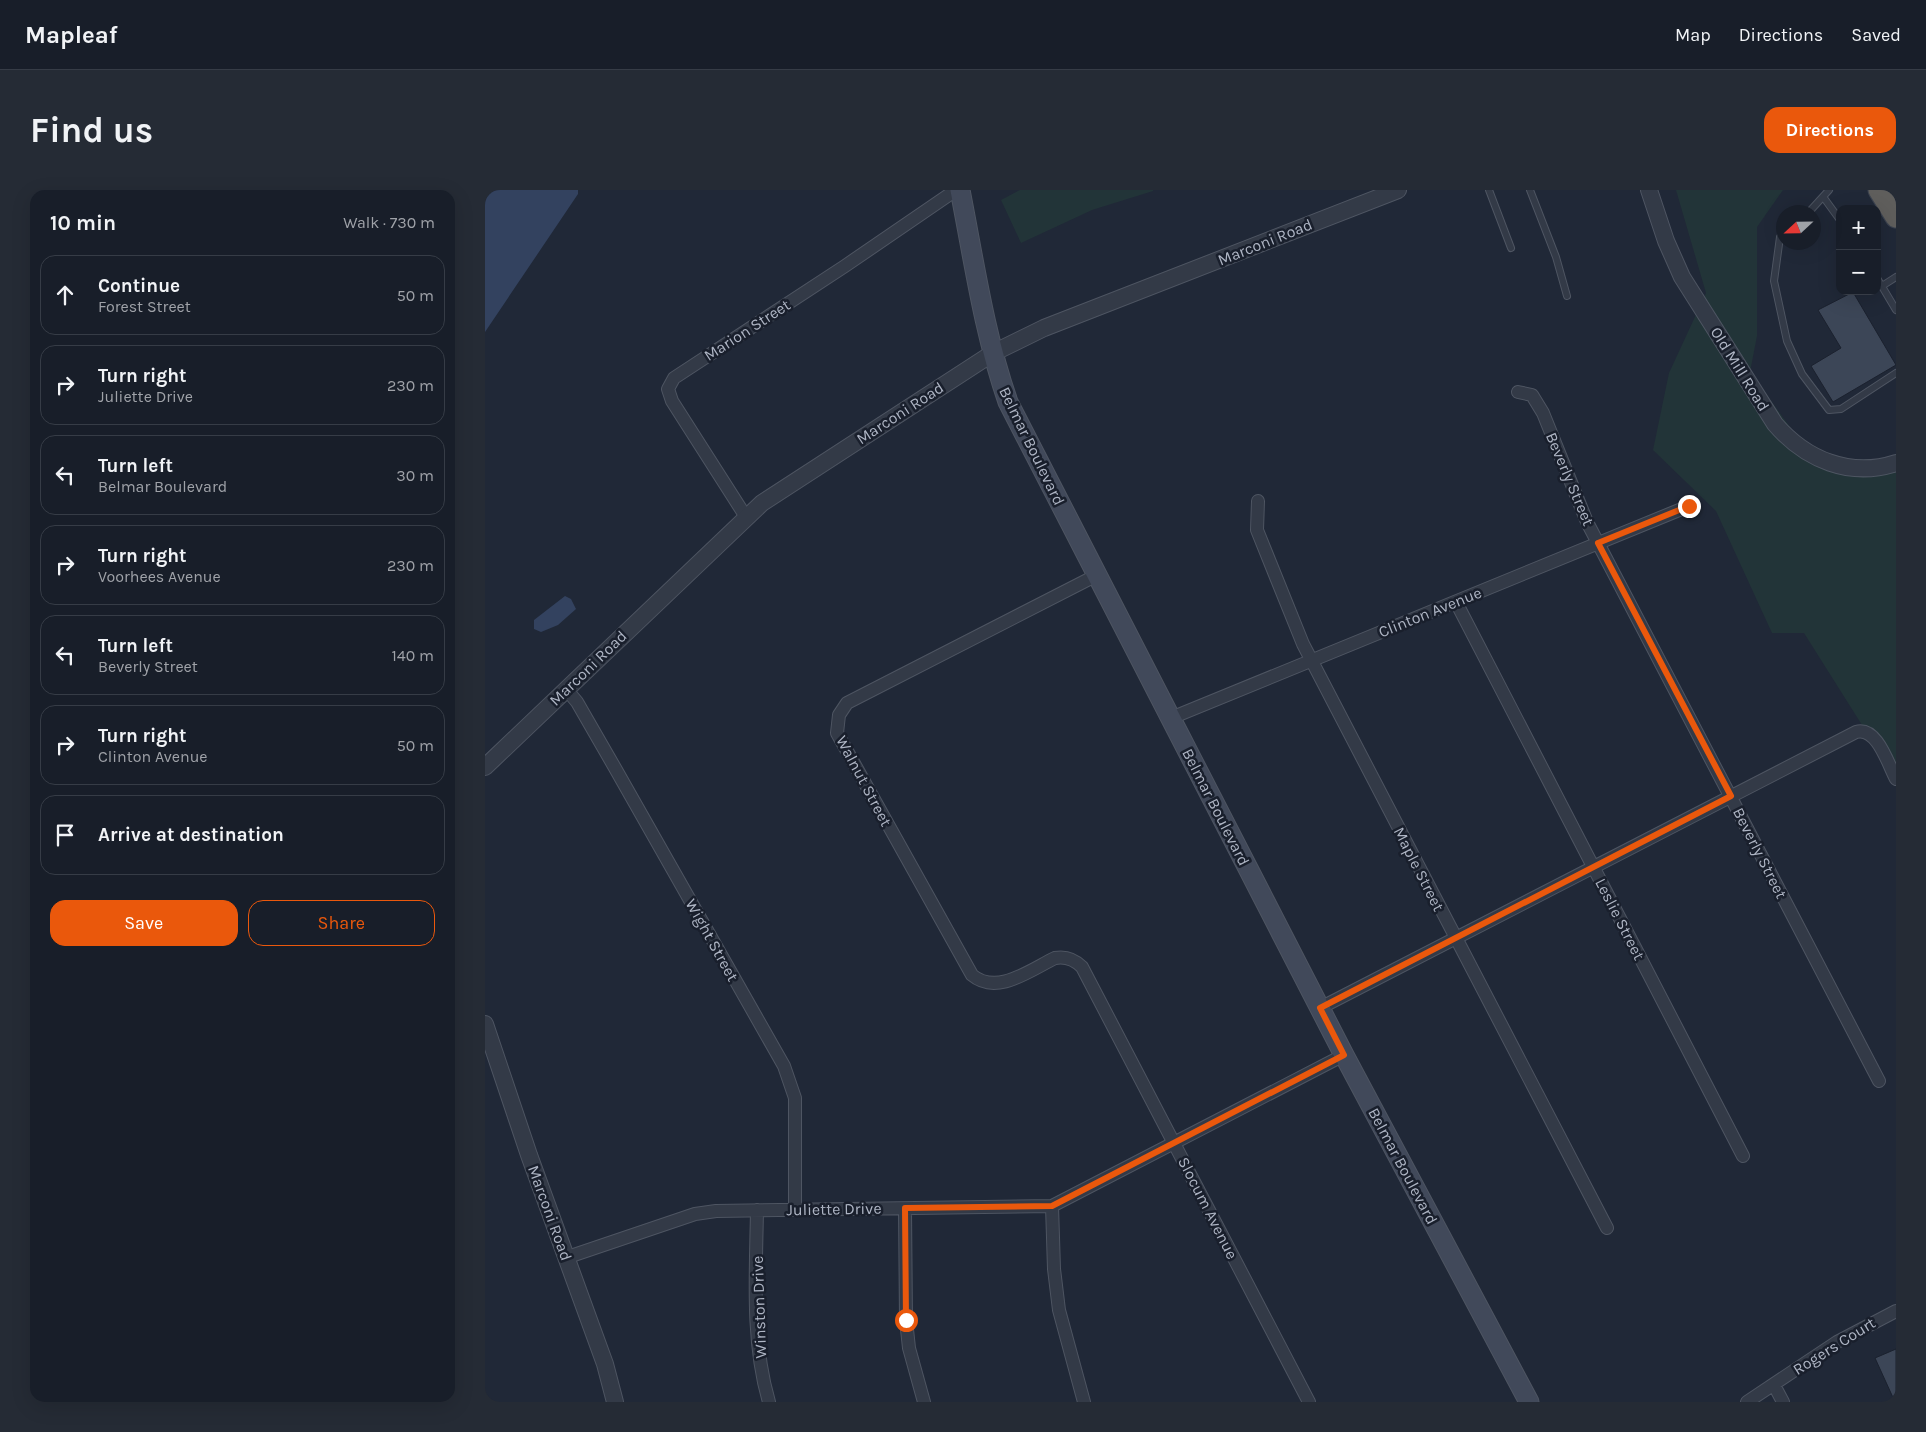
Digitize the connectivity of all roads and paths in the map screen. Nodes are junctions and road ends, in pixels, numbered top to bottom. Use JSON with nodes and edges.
{"nodes":[{"id":1,"x":956,"y":190,"type":"edge"},
{"id":2,"x":960,"y":190,"type":"edge"},
{"id":3,"x":1398,"y":190,"type":"edge"},
{"id":4,"x":1489,"y":190,"type":"edge"},
{"id":5,"x":1530,"y":190,"type":"edge"},
{"id":6,"x":1649,"y":190,"type":"edge"},
{"id":7,"x":1829,"y":190,"type":"edge"},
{"id":8,"x":1879,"y":190,"type":"edge"},
{"id":9,"x":1824,"y":198,"type":"junction"},
{"id":10,"x":1816,"y":205,"type":"edge"},
{"id":11,"x":1836,"y":214,"type":"edge"},
{"id":12,"x":1896,"y":217,"type":"edge"},
{"id":13,"x":1511,"y":248,"type":"dead end"},
{"id":14,"x":1778,"y":250,"type":"edge"},
{"id":15,"x":1896,"y":277,"type":"edge"},
{"id":16,"x":1882,"y":286,"type":"joint"},
{"id":17,"x":1567,"y":296,"type":"dead end"},
{"id":18,"x":1896,"y":310,"type":"edge"},
{"id":19,"x":993,"y":353,"type":"junction"},
{"id":20,"x":1896,"y":373,"type":"edge"},
{"id":21,"x":1518,"y":392,"type":"dead end"},
{"id":22,"x":1896,"y":464,"type":"edge"},
{"id":23,"x":1258,"y":501,"type":"dead end"},
{"id":24,"x":1689,"y":506,"type":"dead end"},
{"id":25,"x":746,"y":517,"type":"junction"},
{"id":26,"x":1598,"y":543,"type":"junction"},
{"id":27,"x":1097,"y":575,"type":"junction"},
{"id":28,"x":1456,"y":602,"type":"junction"},
{"id":29,"x":1311,"y":660,"type":"junction"},
{"id":30,"x":566,"y":689,"type":"junction"},
{"id":31,"x":1171,"y":718,"type":"junction"},
{"id":32,"x":485,"y":767,"type":"edge"},
{"id":33,"x":1896,"y":779,"type":"edge"},
{"id":34,"x":1731,"y":796,"type":"junction"},
{"id":35,"x":1593,"y":867,"type":"junction"},
{"id":36,"x":1455,"y":938,"type":"junction"},
{"id":37,"x":1077,"y":962,"type":"joint"},
{"id":38,"x":1320,"y":1008,"type":"junction"},
{"id":39,"x":485,"y":1024,"type":"edge"},
{"id":40,"x":1344,"y":1055,"type":"junction"},
{"id":41,"x":1879,"y":1081,"type":"dead end"},
{"id":42,"x":1175,"y":1143,"type":"junction"},
{"id":43,"x":1743,"y":1156,"type":"dead end"},
{"id":44,"x":1052,"y":1206,"type":"junction"},
{"id":45,"x":905,"y":1208,"type":"junction"},
{"id":46,"x":757,"y":1210,"type":"junction"},
{"id":47,"x":795,"y":1210,"type":"junction"},
{"id":48,"x":1607,"y":1228,"type":"dead end"},
{"id":49,"x":565,"y":1258,"type":"junction"},
{"id":50,"x":1896,"y":1311,"type":"edge"},
{"id":51,"x":1774,"y":1384,"type":"junction"},
{"id":52,"x":615,"y":1402,"type":"edge"},
{"id":53,"x":769,"y":1402,"type":"edge"},
{"id":54,"x":923,"y":1402,"type":"edge"},
{"id":55,"x":1084,"y":1402,"type":"edge"},
{"id":56,"x":1309,"y":1402,"type":"edge"},
{"id":57,"x":1529,"y":1402,"type":"edge"},
{"id":58,"x":1747,"y":1402,"type":"edge"},
{"id":59,"x":1783,"y":1402,"type":"edge"}],
"edges":[{"from":1,"to":25,"type":"street","name":"Marion Street"},
{"from":2,"to":19,"type":"main road","name":"Belmar Boulevard"},
{"from":3,"to":19,"type":"street","name":"Marconi Road"},
{"from":4,"to":13,"type":"lane"},
{"from":5,"to":17,"type":"lane"},
{"from":6,"to":22,"type":"street","name":"Old Mill Road"},
{"from":7,"to":9,"type":"lane"},
{"from":8,"to":12,"type":"highway"},
{"from":9,"to":10,"type":"lane"},
{"from":9,"to":11,"type":"lane"},
{"from":14,"to":20,"type":"lane"},
{"from":15,"to":16,"type":"lane"},
{"from":16,"to":18,"type":"lane"},
{"from":19,"to":25,"type":"street","name":"Marconi Road"},
{"from":19,"to":27,"type":"main road","name":"Belmar Boulevard"},
{"from":21,"to":26,"type":"street","name":"Beverly Street"},
{"from":23,"to":29,"type":"street","name":"Maple Street"},
{"from":24,"to":26,"type":"street","name":"Clinton Avenue"},
{"from":25,"to":30,"type":"street","name":"Marconi Road"},
{"from":26,"to":28,"type":"street","name":"Clinton Avenue"},
{"from":26,"to":34,"type":"street","name":"Beverly Street"},
{"from":27,"to":31,"type":"main road","name":"Belmar Boulevard"},
{"from":27,"to":37,"type":"street","name":"Walnut Street"},
{"from":28,"to":29,"type":"street","name":"Clinton Avenue"},
{"from":28,"to":35,"type":"street","name":"Leslie Street"},
{"from":29,"to":31,"type":"street","name":"Clinton Avenue"},
{"from":29,"to":36,"type":"street","name":"Maple Street"},
{"from":30,"to":32,"type":"street","name":"Marconi Road"},
{"from":30,"to":47,"type":"street","name":"Wight Street"},
{"from":31,"to":38,"type":"main road","name":"Belmar Boulevard"},
{"from":33,"to":34,"type":"street"},
{"from":34,"to":35,"type":"street"},
{"from":34,"to":41,"type":"street","name":"Beverly Street"},
{"from":35,"to":36,"type":"street"},
{"from":35,"to":43,"type":"street","name":"Leslie Street"},
{"from":36,"to":38,"type":"street"},
{"from":36,"to":48,"type":"street","name":"Maple Street"},
{"from":37,"to":42,"type":"street","name":"Slocum Avenue"},
{"from":38,"to":40,"type":"main road","name":"Belmar Boulevard"},
{"from":39,"to":49,"type":"street","name":"Marconi Road"},
{"from":40,"to":42,"type":"street","name":"Juliette Drive"},
{"from":40,"to":57,"type":"main road","name":"Belmar Boulevard"},
{"from":42,"to":44,"type":"street","name":"Juliette Drive"},
{"from":42,"to":56,"type":"street","name":"Slocum Avenue"},
{"from":44,"to":45,"type":"street","name":"Juliette Drive"},
{"from":44,"to":55,"type":"street"},
{"from":45,"to":47,"type":"street","name":"Juliette Drive"},
{"from":45,"to":54,"type":"street"},
{"from":46,"to":47,"type":"street","name":"Juliette Drive"},
{"from":46,"to":49,"type":"street","name":"Juliette Drive"},
{"from":46,"to":53,"type":"street","name":"Winston Drive"},
{"from":49,"to":52,"type":"street","name":"Marconi Road"},
{"from":50,"to":51,"type":"street","name":"Rogers Court"},
{"from":51,"to":58,"type":"street","name":"Rogers Court"},
{"from":51,"to":59,"type":"street"}]}
